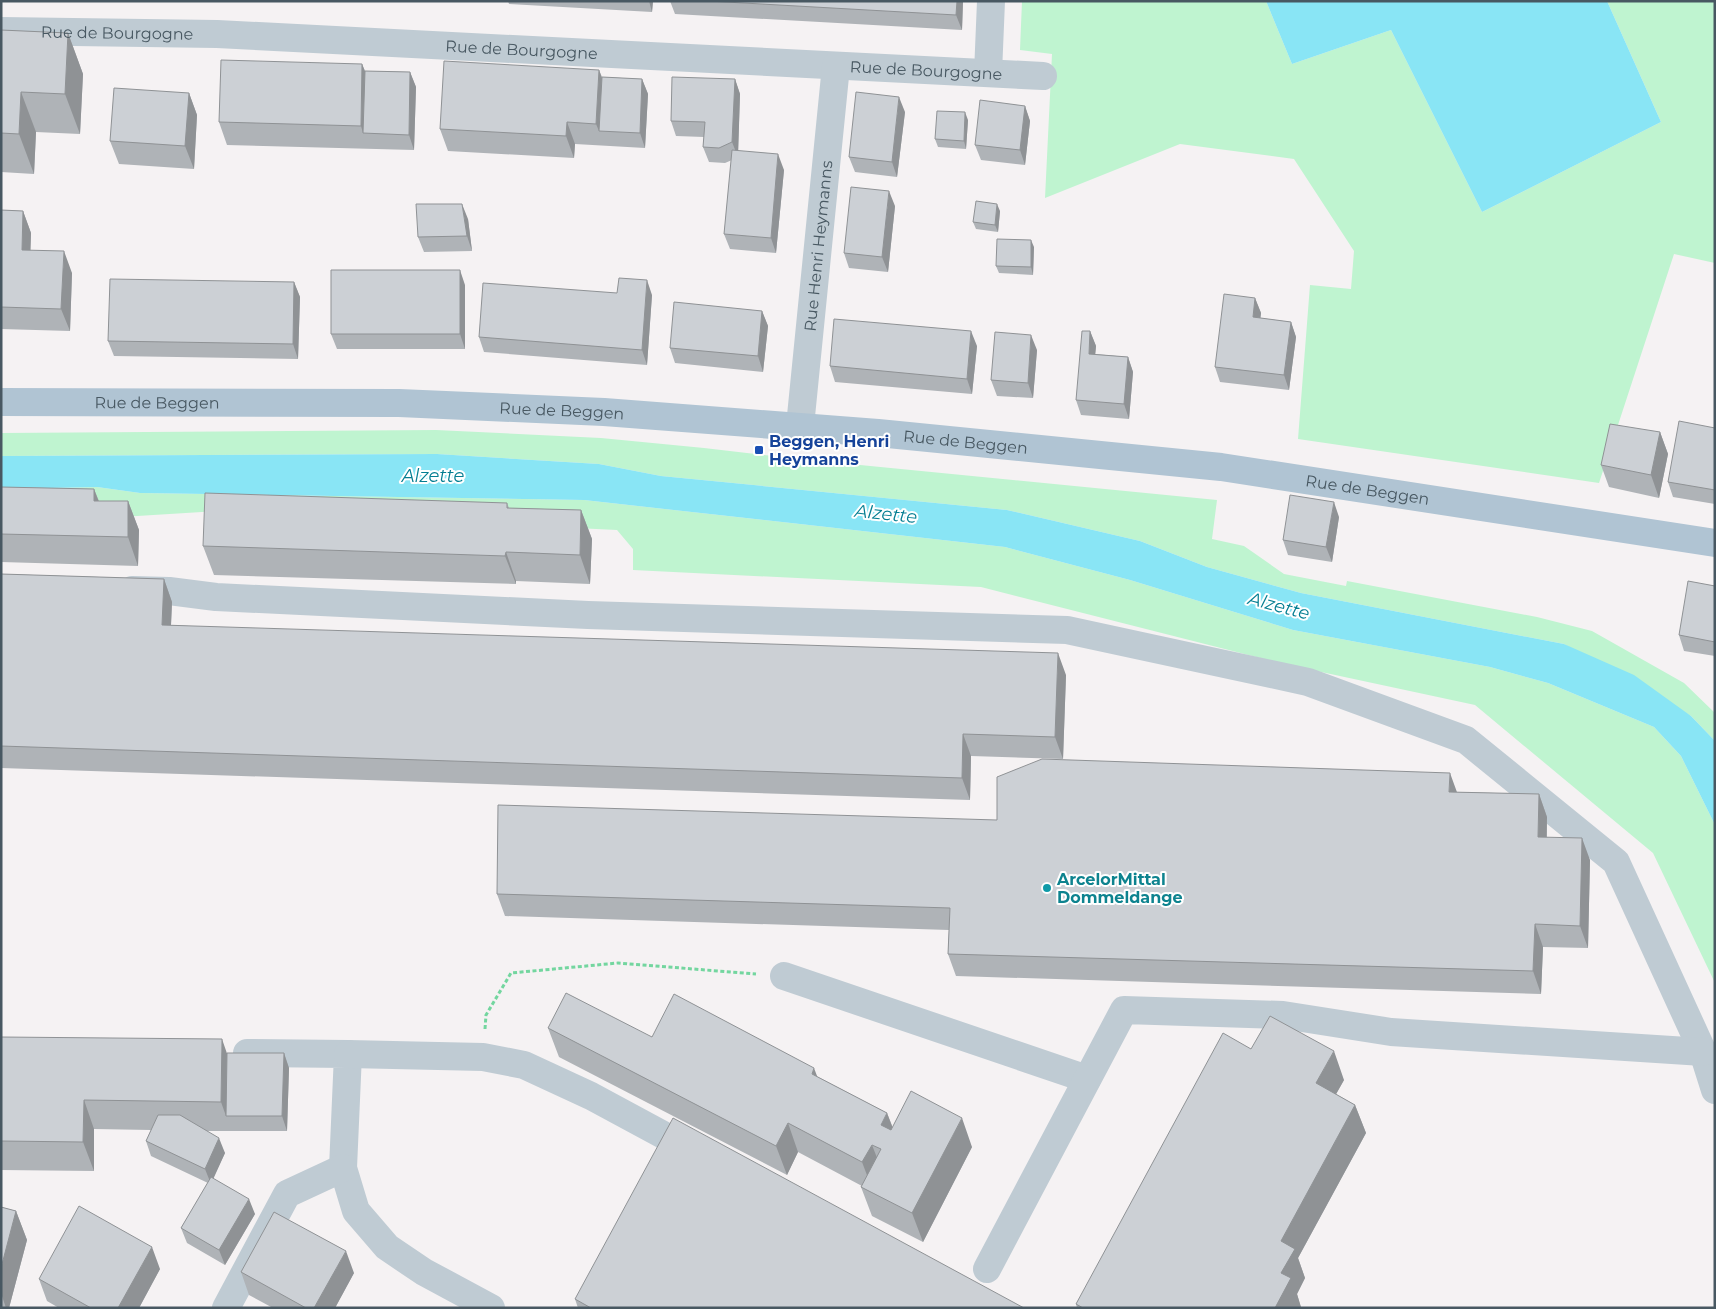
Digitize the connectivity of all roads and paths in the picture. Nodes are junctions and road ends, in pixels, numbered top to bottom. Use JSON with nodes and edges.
{"nodes":[{"id":1,"x":991,"y":1,"type":"edge"},
{"id":2,"x":1,"y":30,"type":"edge"},
{"id":3,"x":836,"y":66,"type":"junction"},
{"id":4,"x":988,"y":73,"type":"junction"},
{"id":5,"x":1043,"y":76,"type":"dead end"},
{"id":6,"x":1,"y":402,"type":"edge"},
{"id":7,"x":800,"y":426,"type":"junction"},
{"id":8,"x":1715,"y":543,"type":"edge"},
{"id":9,"x":110,"y":590,"type":"edge"},
{"id":10,"x":784,"y":976,"type":"joint"},
{"id":11,"x":1703,"y":1052,"type":"junction"},
{"id":12,"x":219,"y":1053,"type":"edge"},
{"id":13,"x":348,"y":1054,"type":"junction"},
{"id":14,"x":483,"y":1057,"type":"junction"},
{"id":15,"x":1087,"y":1079,"type":"junction"},
{"id":16,"x":1715,"y":1090,"type":"edge"},
{"id":17,"x":666,"y":1137,"type":"edge"},
{"id":18,"x":343,"y":1168,"type":"junction"},
{"id":19,"x":987,"y":1269,"type":"dead end"},
{"id":20,"x":226,"y":1308,"type":"edge"},
{"id":21,"x":490,"y":1308,"type":"edge"}],
"edges":[{"from":1,"to":4,"type":"street"},
{"from":2,"to":3,"type":"street","name":"Rue de Bourgogne"},
{"from":3,"to":4,"type":"street","name":"Rue de Bourgogne"},
{"from":3,"to":7,"type":"street","name":"Rue Henri Heymanns"},
{"from":4,"to":5,"type":"street","name":"Rue de Bourgogne"},
{"from":6,"to":7,"type":"main road","name":"Rue de Beggen"},
{"from":7,"to":8,"type":"main road","name":"Rue de Beggen"},
{"from":9,"to":11,"type":"street"},
{"from":10,"to":14,"type":"path"},
{"from":10,"to":15,"type":"street"},
{"from":11,"to":15,"type":"street"},
{"from":11,"to":16,"type":"street"},
{"from":12,"to":13,"type":"street"},
{"from":13,"to":14,"type":"street"},
{"from":13,"to":18,"type":"street"},
{"from":14,"to":17,"type":"street"},
{"from":15,"to":19,"type":"street"},
{"from":18,"to":20,"type":"street"},
{"from":18,"to":21,"type":"street"}]}
